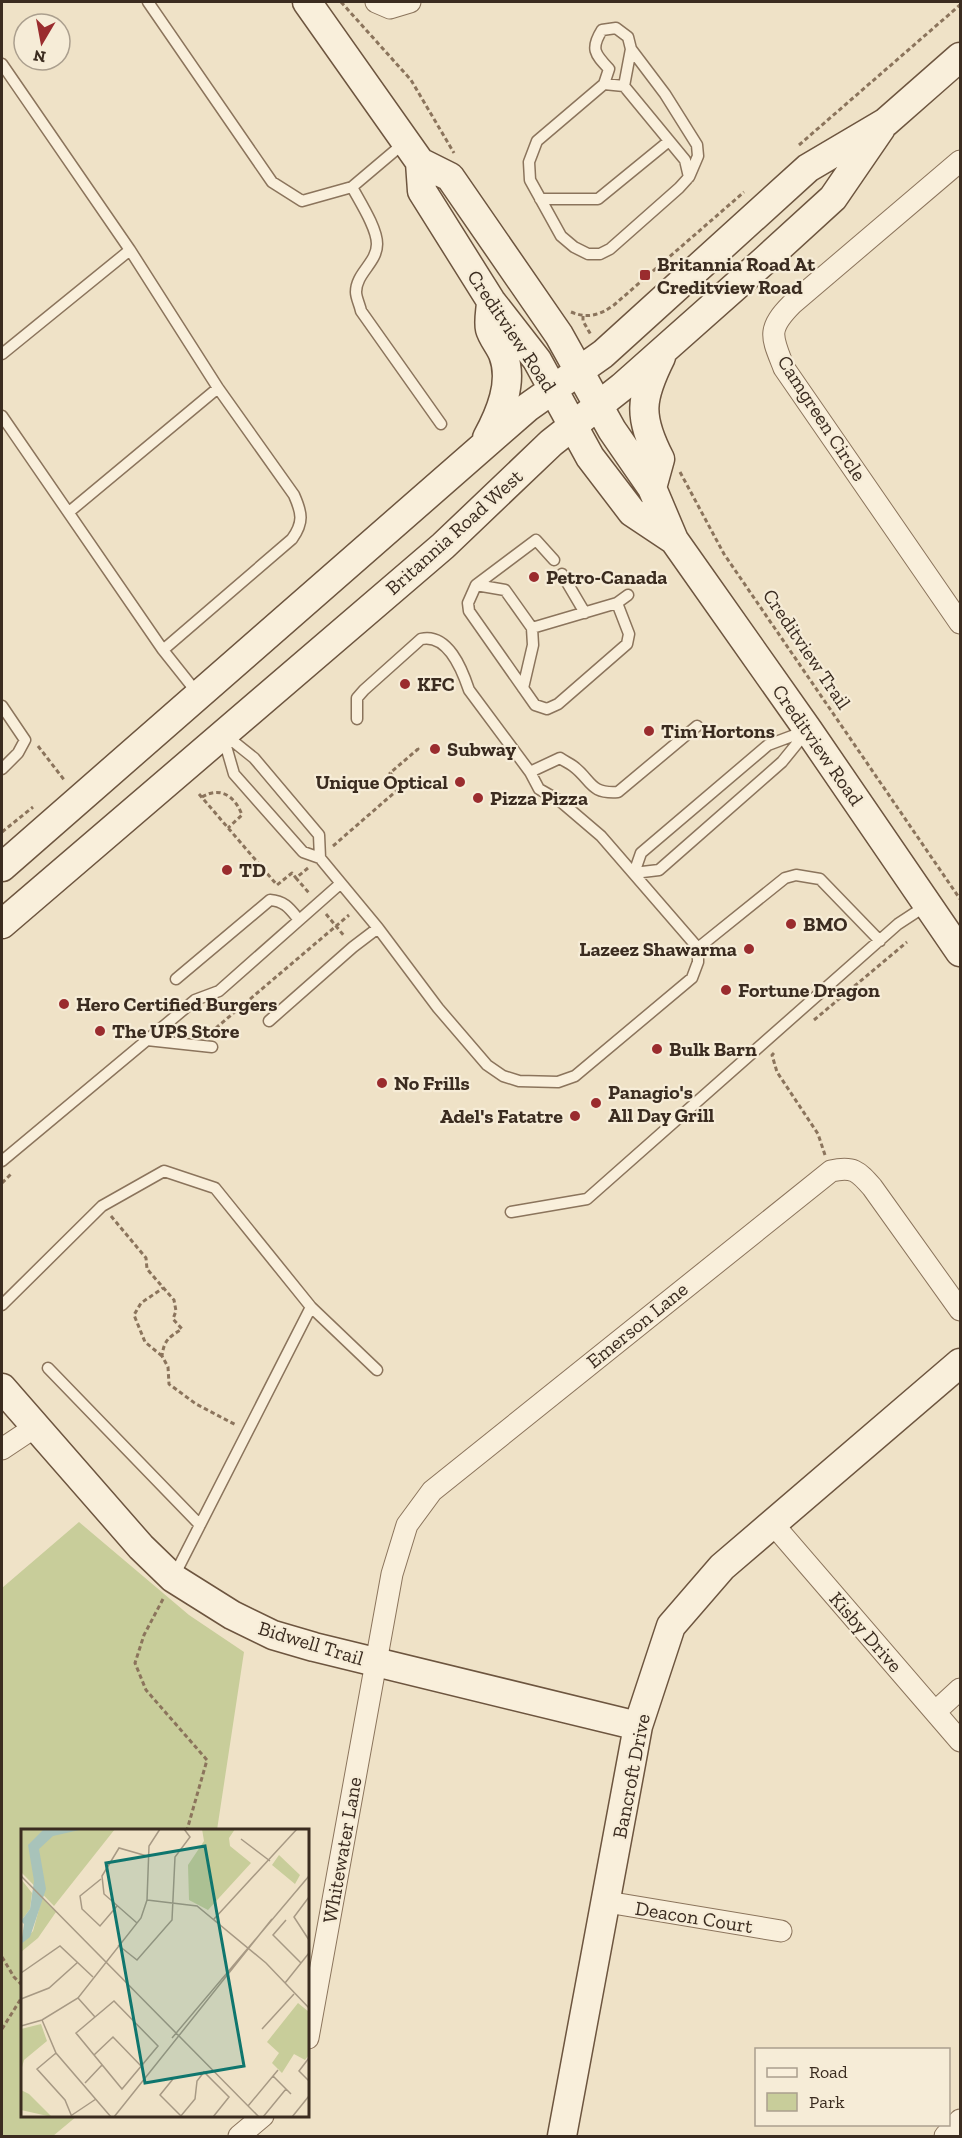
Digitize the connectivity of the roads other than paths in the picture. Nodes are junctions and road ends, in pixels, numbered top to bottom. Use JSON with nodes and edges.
{"nodes":[{"id":1,"x":148,"y":2,"type":"edge"},
{"id":2,"x":307,"y":2,"type":"edge"},
{"id":3,"x":376,"y":2,"type":"edge"},
{"id":4,"x":410,"y":2,"type":"edge"},
{"id":5,"x":631,"y":49,"type":"junction"},
{"id":6,"x":960,"y":57,"type":"edge"},
{"id":7,"x":2,"y":64,"type":"edge"},
{"id":8,"x":604,"y":84,"type":"junction"},
{"id":9,"x":624,"y":86,"type":"junction"},
{"id":10,"x":886,"y":122,"type":"junction"},
{"id":11,"x":669,"y":141,"type":"junction"},
{"id":12,"x":413,"y":152,"type":"junction"},
{"id":13,"x":960,"y":161,"type":"edge"},
{"id":14,"x":689,"y":177,"type":"junction"},
{"id":15,"x":352,"y":188,"type":"junction"},
{"id":16,"x":540,"y":199,"type":"junction"},
{"id":17,"x":130,"y":250,"type":"junction"},
{"id":18,"x":491,"y":301,"type":"junction"},
{"id":19,"x":663,"y":352,"type":"junction"},
{"id":20,"x":2,"y":354,"type":"edge"},
{"id":21,"x":579,"y":371,"type":"junction"},
{"id":22,"x":218,"y":388,"type":"junction"},
{"id":23,"x":553,"y":389,"type":"junction"},
{"id":24,"x":599,"y":406,"type":"junction"},
{"id":25,"x":2,"y":416,"type":"edge"},
{"id":26,"x":441,"y":424,"type":"dead end"},
{"id":27,"x":573,"y":426,"type":"junction"},
{"id":28,"x":481,"y":449,"type":"junction"},
{"id":29,"x":652,"y":488,"type":"junction"},
{"id":30,"x":69,"y":512,"type":"junction"},
{"id":31,"x":674,"y":540,"type":"junction"},
{"id":32,"x":554,"y":560,"type":"dead end"},
{"id":33,"x":562,"y":574,"type":"dead end"},
{"id":34,"x":476,"y":585,"type":"junction"},
{"id":35,"x":628,"y":595,"type":"dead end"},
{"id":36,"x":617,"y":603,"type":"junction"},
{"id":37,"x":585,"y":613,"type":"junction"},
{"id":38,"x":960,"y":623,"type":"edge"},
{"id":39,"x":532,"y":628,"type":"junction"},
{"id":40,"x":163,"y":650,"type":"junction"},
{"id":41,"x":523,"y":688,"type":"junction"},
{"id":42,"x":198,"y":694,"type":"junction"},
{"id":43,"x":2,"y":706,"type":"edge"},
{"id":44,"x":357,"y":719,"type":"dead end"},
{"id":45,"x":697,"y":726,"type":"dead end"},
{"id":46,"x":808,"y":730,"type":"junction"},
{"id":47,"x":222,"y":733,"type":"junction"},
{"id":48,"x":2,"y":769,"type":"edge"},
{"id":49,"x":530,"y":772,"type":"junction"},
{"id":50,"x":320,"y":858,"type":"junction"},
{"id":51,"x":2,"y":867,"type":"edge"},
{"id":52,"x":634,"y":873,"type":"junction"},
{"id":53,"x":340,"y":884,"type":"junction"},
{"id":54,"x":928,"y":904,"type":"junction"},
{"id":55,"x":299,"y":920,"type":"junction"},
{"id":56,"x":2,"y":924,"type":"edge"},
{"id":57,"x":378,"y":928,"type":"junction"},
{"id":58,"x":880,"y":941,"type":"junction"},
{"id":59,"x":698,"y":948,"type":"junction"},
{"id":60,"x":960,"y":952,"type":"edge"},
{"id":61,"x":176,"y":979,"type":"dead end"},
{"id":62,"x":269,"y":1021,"type":"dead end"},
{"id":63,"x":147,"y":1040,"type":"junction"},
{"id":64,"x":213,"y":1047,"type":"dead end"},
{"id":65,"x":2,"y":1161,"type":"edge"},
{"id":66,"x":511,"y":1212,"type":"dead end"},
{"id":67,"x":2,"y":1305,"type":"edge"},
{"id":68,"x":311,"y":1307,"type":"junction"},
{"id":69,"x":960,"y":1310,"type":"edge"},
{"id":70,"x":960,"y":1363,"type":"edge"},
{"id":71,"x":48,"y":1368,"type":"dead end"},
{"id":72,"x":377,"y":1371,"type":"dead end"},
{"id":73,"x":2,"y":1388,"type":"edge"},
{"id":74,"x":35,"y":1427,"type":"junction"},
{"id":75,"x":2,"y":1449,"type":"edge"},
{"id":76,"x":772,"y":1523,"type":"junction"},
{"id":77,"x":200,"y":1525,"type":"junction"},
{"id":78,"x":173,"y":1578,"type":"junction"},
{"id":79,"x":376,"y":1663,"type":"junction"},
{"id":80,"x":960,"y":1689,"type":"edge"},
{"id":81,"x":935,"y":1712,"type":"junction"},
{"id":82,"x":638,"y":1726,"type":"junction"},
{"id":83,"x":960,"y":1741,"type":"edge"},
{"id":84,"x":607,"y":1902,"type":"junction"},
{"id":85,"x":781,"y":1931,"type":"dead end"},
{"id":86,"x":309,"y":2032,"type":"edge"},
{"id":87,"x":260,"y":2117,"type":"edge"},
{"id":88,"x":960,"y":2120,"type":"edge"},
{"id":89,"x":239,"y":2136,"type":"edge"},
{"id":90,"x":562,"y":2136,"type":"edge"},
{"id":91,"x":945,"y":2136,"type":"edge"}],
"edges":[{"from":1,"to":15,"type":"lane"},
{"from":2,"to":12,"type":"main road","name":"Creditview Road"},
{"from":3,"to":4,"type":"street"},
{"from":5,"to":8,"type":"lane"},
{"from":5,"to":9,"type":"lane"},
{"from":5,"to":14,"type":"lane"},
{"from":6,"to":10,"type":"main road","name":"Britannia Road West"},
{"from":7,"to":17,"type":"lane"},
{"from":8,"to":9,"type":"lane"},
{"from":8,"to":16,"type":"lane"},
{"from":9,"to":11,"type":"lane"},
{"from":10,"to":19,"type":"main road","name":"Britannia Road West"},
{"from":10,"to":21,"type":"main road","name":"Britannia Road West"},
{"from":11,"to":14,"type":"lane"},
{"from":11,"to":16,"type":"lane"},
{"from":12,"to":15,"type":"lane"},
{"from":12,"to":18,"type":"main road","name":"Creditview Road"},
{"from":12,"to":21,"type":"main road","name":"Creditview Road"},
{"from":13,"to":38,"type":"street","name":"Camgreen Circle"},
{"from":14,"to":16,"type":"lane"},
{"from":15,"to":26,"type":"lane"},
{"from":17,"to":20,"type":"lane"},
{"from":17,"to":22,"type":"lane"},
{"from":18,"to":23,"type":"main road","name":"Creditview Road"},
{"from":18,"to":28,"type":"main road"},
{"from":19,"to":24,"type":"main road","name":"Britannia Road West"},
{"from":19,"to":29,"type":"main road"},
{"from":21,"to":23,"type":"main road","name":"Britannia Road West"},
{"from":21,"to":24,"type":"main road","name":"Creditview Road"},
{"from":22,"to":30,"type":"lane"},
{"from":22,"to":40,"type":"lane"},
{"from":23,"to":27,"type":"main road","name":"Creditview Road"},
{"from":23,"to":28,"type":"main road","name":"Britannia Road West"},
{"from":24,"to":27,"type":"main road","name":"Britannia Road West"},
{"from":24,"to":29,"type":"main road","name":"Creditview Road"},
{"from":25,"to":30,"type":"lane"},
{"from":27,"to":31,"type":"main road","name":"Creditview Road"},
{"from":27,"to":47,"type":"main road","name":"Britannia Road West"},
{"from":28,"to":42,"type":"main road","name":"Britannia Road West"},
{"from":29,"to":31,"type":"main road","name":"Creditview Road"},
{"from":30,"to":40,"type":"lane"},
{"from":31,"to":46,"type":"main road","name":"Creditview Road"},
{"from":32,"to":34,"type":"lane"},
{"from":33,"to":37,"type":"lane"},
{"from":34,"to":39,"type":"lane"},
{"from":34,"to":41,"type":"lane"},
{"from":35,"to":36,"type":"lane"},
{"from":36,"to":37,"type":"lane"},
{"from":36,"to":41,"type":"lane"},
{"from":37,"to":39,"type":"lane"},
{"from":39,"to":41,"type":"lane"},
{"from":40,"to":42,"type":"lane"},
{"from":42,"to":51,"type":"main road","name":"Britannia Road West"},
{"from":43,"to":48,"type":"lane"},
{"from":44,"to":49,"type":"lane"},
{"from":45,"to":49,"type":"lane"},
{"from":46,"to":52,"type":"lane"},
{"from":46,"to":52,"type":"lane"},
{"from":46,"to":54,"type":"main road","name":"Creditview Road"},
{"from":47,"to":50,"type":"lane"},
{"from":47,"to":50,"type":"lane"},
{"from":47,"to":56,"type":"main road","name":"Britannia Road West"},
{"from":49,"to":52,"type":"lane"},
{"from":50,"to":53,"type":"lane"},
{"from":52,"to":59,"type":"lane"},
{"from":53,"to":55,"type":"lane"},
{"from":53,"to":57,"type":"lane"},
{"from":54,"to":58,"type":"lane"},
{"from":54,"to":60,"type":"main road","name":"Creditview Road"},
{"from":55,"to":61,"type":"lane"},
{"from":55,"to":63,"type":"lane"},
{"from":57,"to":59,"type":"lane"},
{"from":57,"to":62,"type":"lane"},
{"from":58,"to":59,"type":"lane"},
{"from":58,"to":66,"type":"lane"},
{"from":63,"to":64,"type":"lane"},
{"from":63,"to":65,"type":"lane"},
{"from":67,"to":68,"type":"lane"},
{"from":68,"to":72,"type":"lane"},
{"from":68,"to":77,"type":"lane"},
{"from":69,"to":79,"type":"street","name":"Emerson Lane"},
{"from":70,"to":76,"type":"main road","name":"Bancroft Drive"},
{"from":71,"to":77,"type":"lane"},
{"from":73,"to":74,"type":"main road","name":"Bidwell Trail"},
{"from":74,"to":75,"type":"street"},
{"from":74,"to":78,"type":"main road","name":"Bidwell Trail"},
{"from":76,"to":81,"type":"street","name":"Kisby Drive"},
{"from":76,"to":82,"type":"main road","name":"Bancroft Drive"},
{"from":77,"to":78,"type":"lane"},
{"from":78,"to":79,"type":"main road","name":"Bidwell Trail"},
{"from":79,"to":82,"type":"main road","name":"Bidwell Trail"},
{"from":79,"to":86,"type":"street","name":"Whitewater Lane"},
{"from":80,"to":81,"type":"street"},
{"from":81,"to":83,"type":"street","name":"Kisby Drive"},
{"from":82,"to":84,"type":"main road","name":"Bancroft Drive"},
{"from":84,"to":85,"type":"street","name":"Deacon Court"},
{"from":84,"to":90,"type":"main road","name":"Bancroft Drive"},
{"from":87,"to":89,"type":"street"},
{"from":88,"to":91,"type":"street"}]}
